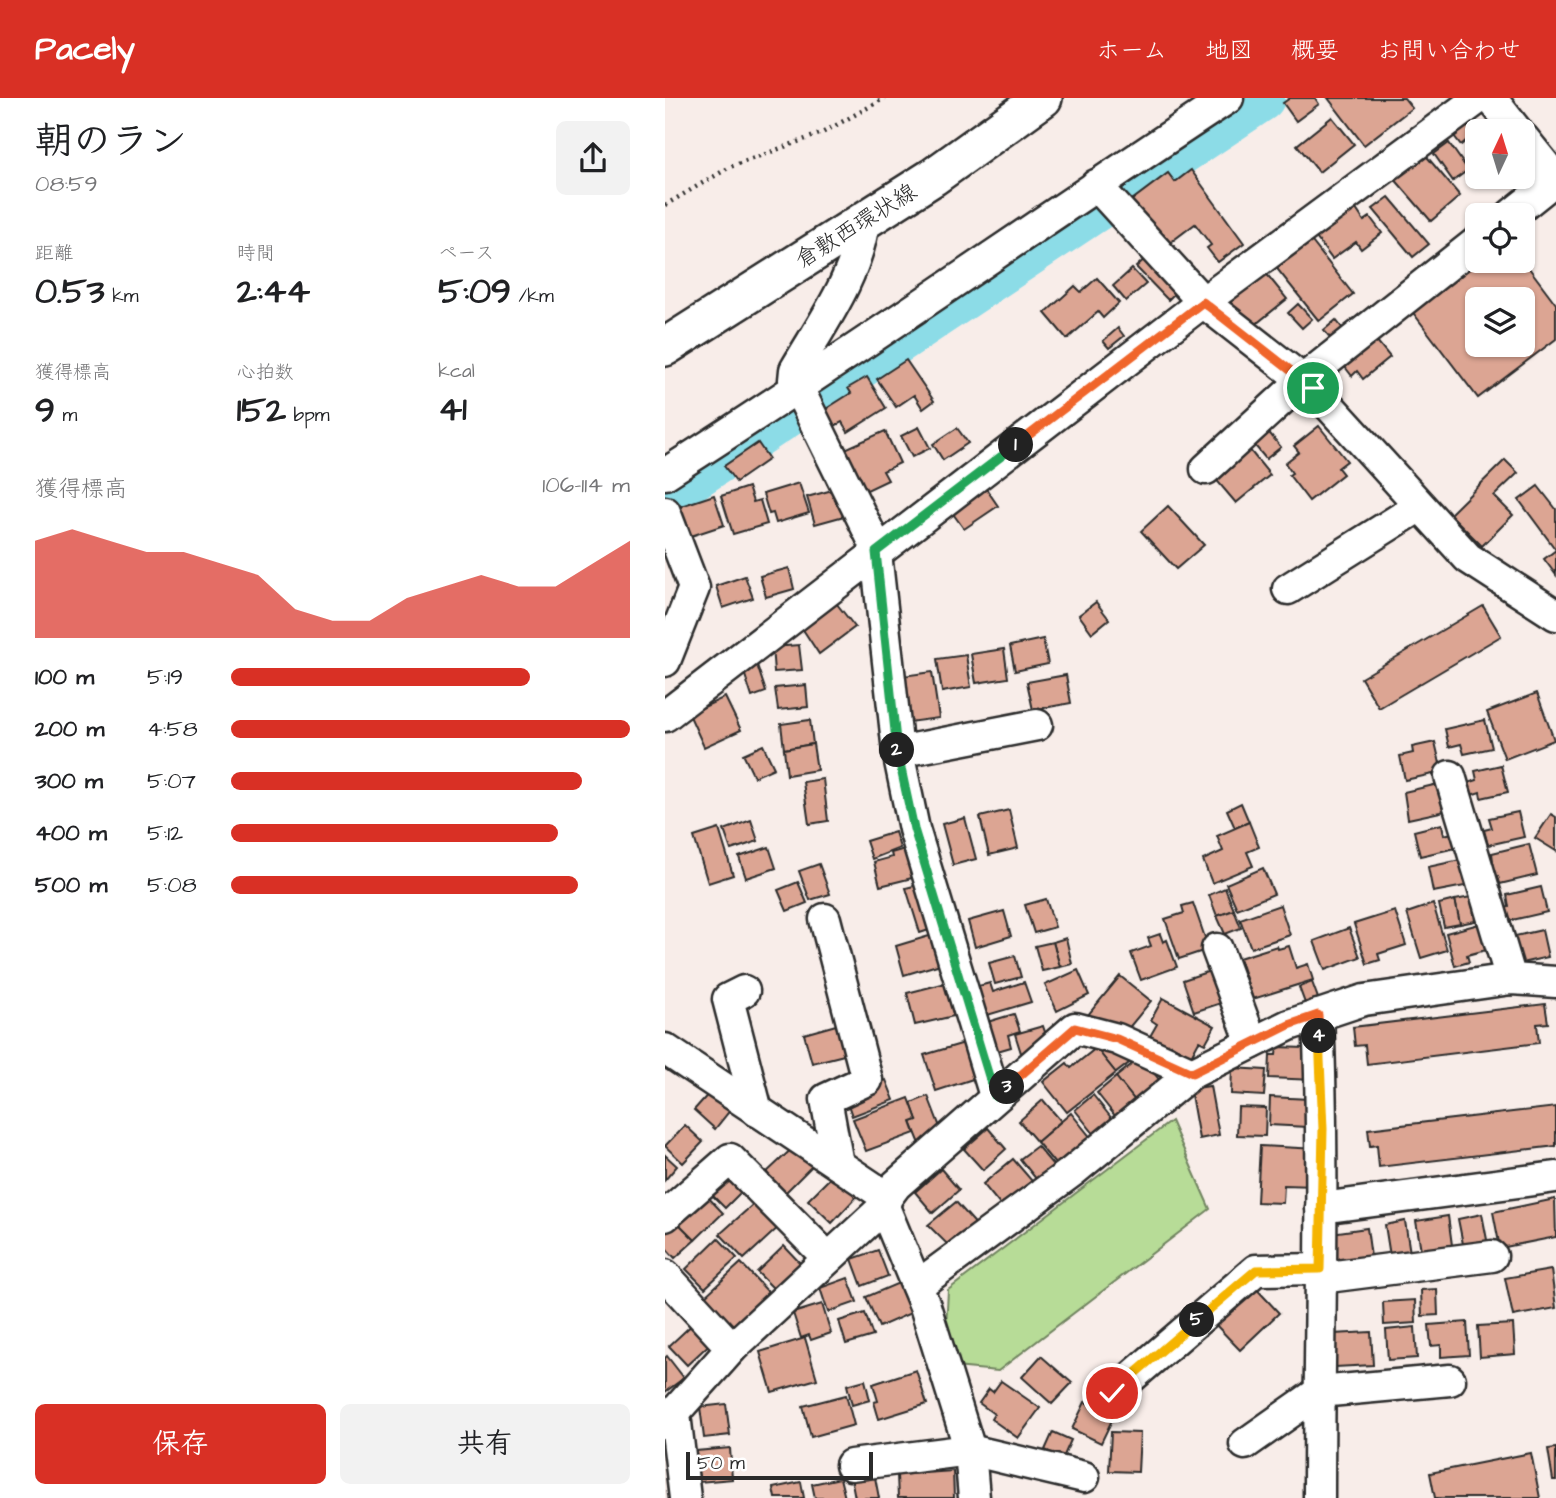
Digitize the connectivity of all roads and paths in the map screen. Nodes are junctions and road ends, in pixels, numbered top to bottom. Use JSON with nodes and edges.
{"nodes":[{"id":1,"x":885,"y":98,"type":"edge"},
{"id":2,"x":1043,"y":98,"type":"edge"},
{"id":3,"x":1228,"y":98,"type":"edge"},
{"id":4,"x":1479,"y":98,"type":"edge"},
{"id":5,"x":1491,"y":98,"type":"edge"},
{"id":6,"x":1508,"y":119,"type":"edge"},
{"id":7,"x":1535,"y":153,"type":"edge"},
{"id":8,"x":1104,"y":195,"type":"junction"},
{"id":9,"x":1526,"y":203,"type":"edge"},
{"id":10,"x":665,"y":205,"type":"edge"},
{"id":11,"x":864,"y":220,"type":"junction"},
{"id":12,"x":1465,"y":252,"type":"edge"},
{"id":13,"x":1197,"y":296,"type":"junction"},
{"id":14,"x":665,"y":347,"type":"edge"},
{"id":15,"x":1304,"y":379,"type":"junction"},
{"id":16,"x":802,"y":400,"type":"junction"},
{"id":17,"x":1206,"y":469,"type":"dead end"},
{"id":18,"x":665,"y":474,"type":"edge"},
{"id":19,"x":1420,"y":506,"type":"junction"},
{"id":20,"x":665,"y":512,"type":"edge"},
{"id":21,"x":875,"y":545,"type":"junction"},
{"id":22,"x":1288,"y":589,"type":"dead end"},
{"id":23,"x":1556,"y":615,"type":"edge"},
{"id":24,"x":665,"y":661,"type":"edge"},
{"id":25,"x":665,"y":716,"type":"edge"},
{"id":26,"x":1037,"y":725,"type":"dead end"},
{"id":27,"x":898,"y":752,"type":"junction"},
{"id":28,"x":1450,"y":776,"type":"dead end"},
{"id":29,"x":825,"y":919,"type":"dead end"},
{"id":30,"x":1217,"y":949,"type":"dead end"},
{"id":31,"x":1511,"y":979,"type":"junction"},
{"id":32,"x":1556,"y":982,"type":"edge"},
{"id":33,"x":744,"y":991,"type":"dead end"},
{"id":34,"x":1318,"y":1015,"type":"junction"},
{"id":35,"x":1252,"y":1043,"type":"junction"},
{"id":36,"x":665,"y":1049,"type":"edge"},
{"id":37,"x":1192,"y":1073,"type":"junction"},
{"id":38,"x":995,"y":1096,"type":"junction"},
{"id":39,"x":757,"y":1111,"type":"junction"},
{"id":40,"x":838,"y":1164,"type":"junction"},
{"id":41,"x":1556,"y":1177,"type":"edge"},
{"id":42,"x":885,"y":1202,"type":"junction"},
{"id":43,"x":1321,"y":1208,"type":"junction"},
{"id":44,"x":665,"y":1216,"type":"edge"},
{"id":45,"x":1492,"y":1256,"type":"dead end"},
{"id":46,"x":828,"y":1258,"type":"junction"},
{"id":47,"x":1320,"y":1274,"type":"junction"},
{"id":48,"x":665,"y":1275,"type":"edge"},
{"id":49,"x":917,"y":1286,"type":"junction"},
{"id":50,"x":732,"y":1348,"type":"junction"},
{"id":51,"x":1450,"y":1380,"type":"dead end"},
{"id":52,"x":1319,"y":1392,"type":"junction"},
{"id":53,"x":1112,"y":1393,"type":"dead end"},
{"id":54,"x":670,"y":1418,"type":"edge"},
{"id":55,"x":1245,"y":1444,"type":"dead end"},
{"id":56,"x":970,"y":1450,"type":"junction"},
{"id":57,"x":851,"y":1465,"type":"dead end"},
{"id":58,"x":1084,"y":1477,"type":"dead end"},
{"id":59,"x":685,"y":1498,"type":"edge"},
{"id":60,"x":974,"y":1498,"type":"edge"},
{"id":61,"x":1319,"y":1498,"type":"edge"}],
"edges":[{"from":1,"to":10,"type":"path"},
{"from":2,"to":11,"type":"main road","name":"倉敷西環状線"},
{"from":3,"to":8,"type":"street"},
{"from":4,"to":13,"type":"street"},
{"from":5,"to":6,"type":"street"},
{"from":7,"to":9,"type":"street"},
{"from":8,"to":13,"type":"street"},
{"from":8,"to":16,"type":"street"},
{"from":11,"to":14,"type":"main road","name":"倉敷西環状線"},
{"from":11,"to":16,"type":"street"},
{"from":12,"to":15,"type":"street"},
{"from":13,"to":15,"type":"street"},
{"from":13,"to":21,"type":"street"},
{"from":15,"to":17,"type":"street"},
{"from":15,"to":19,"type":"street"},
{"from":16,"to":18,"type":"street"},
{"from":16,"to":21,"type":"street"},
{"from":19,"to":22,"type":"street"},
{"from":19,"to":23,"type":"street"},
{"from":20,"to":24,"type":"street"},
{"from":21,"to":25,"type":"street"},
{"from":21,"to":27,"type":"street"},
{"from":26,"to":27,"type":"street"},
{"from":27,"to":38,"type":"street"},
{"from":28,"to":31,"type":"street"},
{"from":29,"to":40,"type":"street"},
{"from":30,"to":35,"type":"street"},
{"from":31,"to":32,"type":"street"},
{"from":31,"to":34,"type":"street"},
{"from":33,"to":39,"type":"street"},
{"from":34,"to":35,"type":"street"},
{"from":34,"to":43,"type":"street"},
{"from":35,"to":37,"type":"street"},
{"from":36,"to":39,"type":"street"},
{"from":37,"to":38,"type":"street"},
{"from":37,"to":49,"type":"street"},
{"from":38,"to":42,"type":"street"},
{"from":39,"to":40,"type":"street"},
{"from":40,"to":42,"type":"street"},
{"from":41,"to":43,"type":"street"},
{"from":42,"to":46,"type":"street"},
{"from":42,"to":49,"type":"street"},
{"from":43,"to":47,"type":"street"},
{"from":44,"to":46,"type":"street"},
{"from":45,"to":47,"type":"street"},
{"from":46,"to":50,"type":"street"},
{"from":47,"to":52,"type":"street"},
{"from":47,"to":53,"type":"street"},
{"from":48,"to":50,"type":"street"},
{"from":49,"to":56,"type":"street"},
{"from":50,"to":54,"type":"street"},
{"from":51,"to":52,"type":"street"},
{"from":52,"to":55,"type":"street"},
{"from":52,"to":61,"type":"street"},
{"from":54,"to":59,"type":"street"},
{"from":56,"to":57,"type":"street"},
{"from":56,"to":58,"type":"street"},
{"from":56,"to":60,"type":"street"}]}
